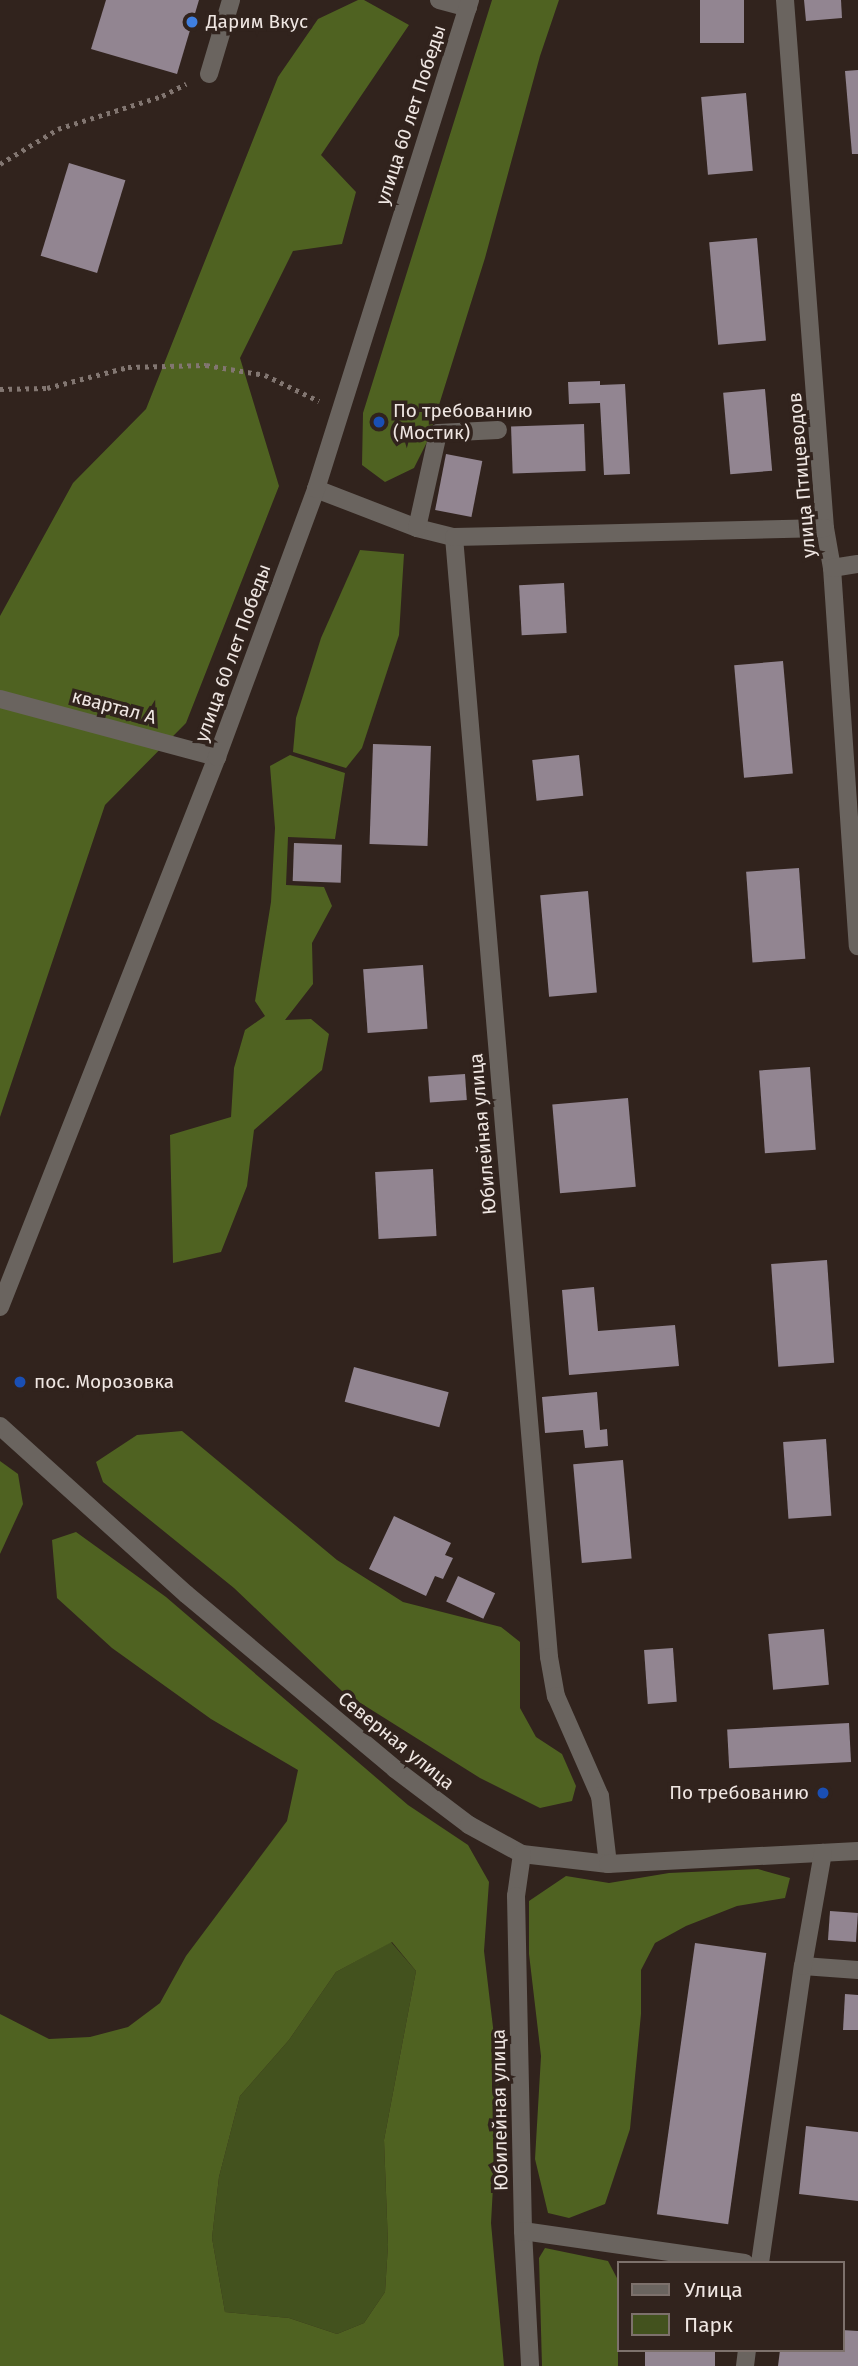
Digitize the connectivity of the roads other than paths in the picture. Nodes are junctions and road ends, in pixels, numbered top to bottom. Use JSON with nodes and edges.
{"nodes":[{"id":1,"x":231,"y":0,"type":"edge"},
{"id":2,"x":439,"y":0,"type":"edge"},
{"id":3,"x":785,"y":0,"type":"edge"},
{"id":4,"x":469,"y":4,"type":"edge"},
{"id":5,"x":209,"y":74,"type":"road end"},
{"id":6,"x":498,"y":430,"type":"dead end"},
{"id":7,"x":316,"y":489,"type":"junction"},
{"id":8,"x":417,"y":528,"type":"junction"},
{"id":9,"x":825,"y":528,"type":"junction"},
{"id":10,"x":454,"y":537,"type":"junction"},
{"id":11,"x":858,"y":564,"type":"edge"},
{"id":12,"x":832,"y":568,"type":"junction"},
{"id":13,"x":0,"y":699,"type":"edge"},
{"id":14,"x":217,"y":757,"type":"junction"},
{"id":15,"x":858,"y":946,"type":"edge"},
{"id":16,"x":0,"y":1307,"type":"edge"},
{"id":17,"x":0,"y":1426,"type":"edge"},
{"id":18,"x":858,"y":1851,"type":"edge"},
{"id":19,"x":824,"y":1853,"type":"junction"},
{"id":20,"x":522,"y":1854,"type":"junction"},
{"id":21,"x":608,"y":1864,"type":"junction"},
{"id":22,"x":803,"y":1966,"type":"junction"},
{"id":23,"x":858,"y":1969,"type":"edge"},
{"id":24,"x":523,"y":2231,"type":"junction"},
{"id":25,"x":731,"y":2261,"type":"edge"},
{"id":26,"x":760,"y":2261,"type":"edge"},
{"id":27,"x":530,"y":2366,"type":"edge"}],
"edges":[{"from":1,"to":5,"type":"street"},
{"from":2,"to":4,"type":"street"},
{"from":3,"to":9,"type":"street","name":"улица Птицеводов"},
{"from":4,"to":7,"type":"street","name":"улица 60 лет Победы"},
{"from":6,"to":8,"type":"street"},
{"from":7,"to":8,"type":"street"},
{"from":7,"to":14,"type":"street","name":"улица 60 лет Победы"},
{"from":8,"to":10,"type":"street"},
{"from":9,"to":10,"type":"street"},
{"from":9,"to":12,"type":"street","name":"улица Птицеводов"},
{"from":10,"to":21,"type":"street","name":"Юбилейная улица"},
{"from":11,"to":12,"type":"street"},
{"from":12,"to":15,"type":"street","name":"улица Птицеводов"},
{"from":13,"to":14,"type":"street","name":"квартал А"},
{"from":14,"to":16,"type":"street","name":"улица 60 лет Победы"},
{"from":17,"to":20,"type":"street","name":"Северная улица"},
{"from":18,"to":19,"type":"street","name":"Северная улица"},
{"from":19,"to":21,"type":"street","name":"Северная улица"},
{"from":19,"to":22,"type":"street"},
{"from":20,"to":21,"type":"street","name":"Северная улица"},
{"from":20,"to":24,"type":"street","name":"Юбилейная улица"},
{"from":22,"to":23,"type":"street"},
{"from":22,"to":26,"type":"street"},
{"from":24,"to":25,"type":"street"},
{"from":24,"to":27,"type":"street","name":"Юбилейная улица"}]}
